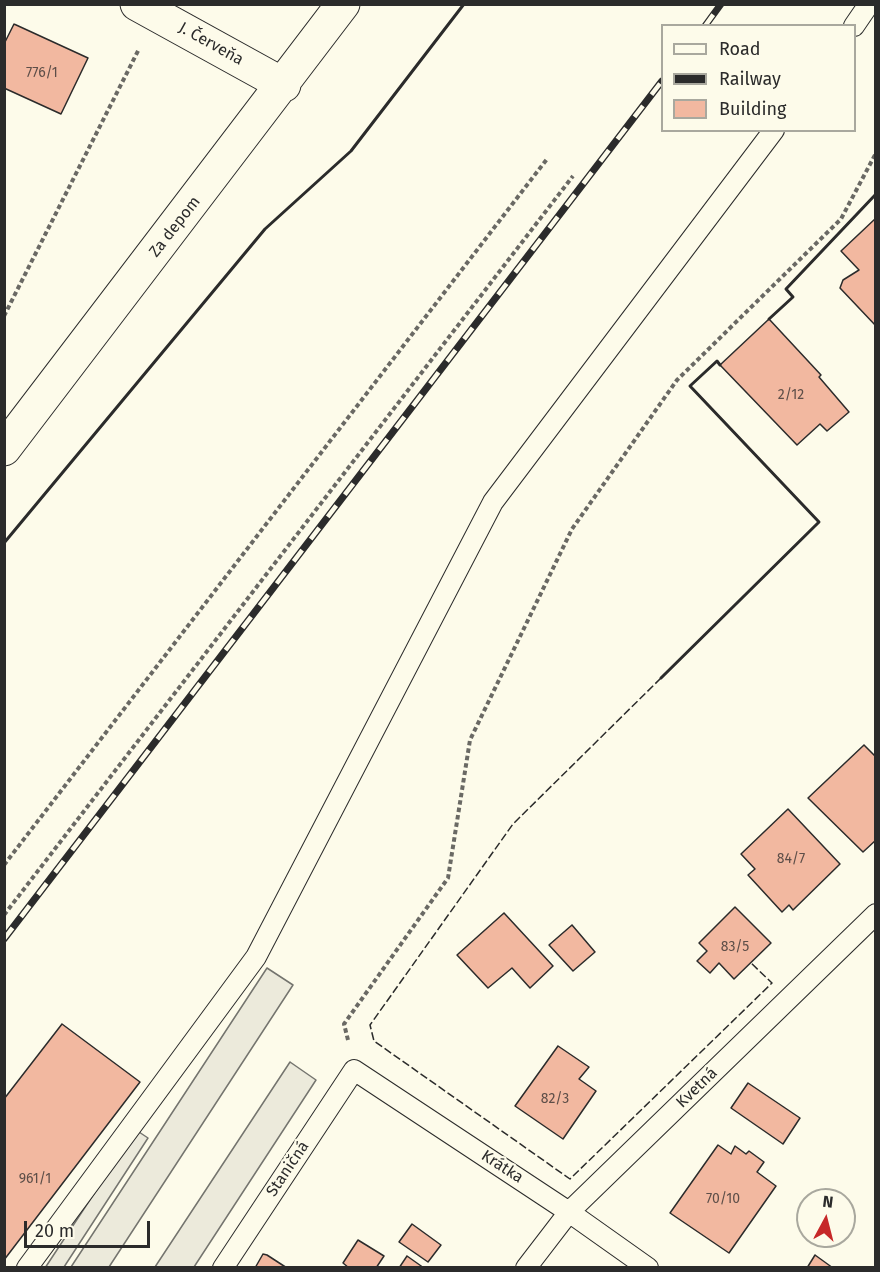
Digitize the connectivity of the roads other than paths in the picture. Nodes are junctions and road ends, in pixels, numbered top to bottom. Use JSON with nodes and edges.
{"nodes":[{"id":1,"x":343,"y":4,"type":"edge"},
{"id":2,"x":869,"y":4,"type":"edge"},
{"id":3,"x":149,"y":10,"type":"edge"},
{"id":4,"x":855,"y":24,"type":"edge"},
{"id":5,"x":284,"y":85,"type":"junction"},
{"id":6,"x":772,"y":132,"type":"edge"},
{"id":7,"x":4,"y":449,"type":"edge"},
{"id":8,"x":876,"y":914,"type":"edge"},
{"id":9,"x":354,"y":1070,"type":"joint"},
{"id":10,"x":569,"y":1212,"type":"junction"},
{"id":11,"x":27,"y":1268,"type":"edge"},
{"id":12,"x":222,"y":1268,"type":"edge"},
{"id":13,"x":526,"y":1268,"type":"edge"},
{"id":14,"x":648,"y":1268,"type":"edge"}],
"edges":[{"from":1,"to":5,"type":"street","name":"Za depom"},
{"from":2,"to":4,"type":"lane"},
{"from":3,"to":5,"type":"street","name":"J. Červeňa"},
{"from":5,"to":7,"type":"street","name":"Za depom"},
{"from":6,"to":11,"type":"lane"},
{"from":8,"to":10,"type":"lane","name":"Kvetná"},
{"from":9,"to":10,"type":"lane","name":"Krátka"},
{"from":9,"to":12,"type":"lane","name":"Staničná"},
{"from":10,"to":13,"type":"lane","name":"Kvetná"},
{"from":10,"to":14,"type":"lane","name":"Krátka"}]}
